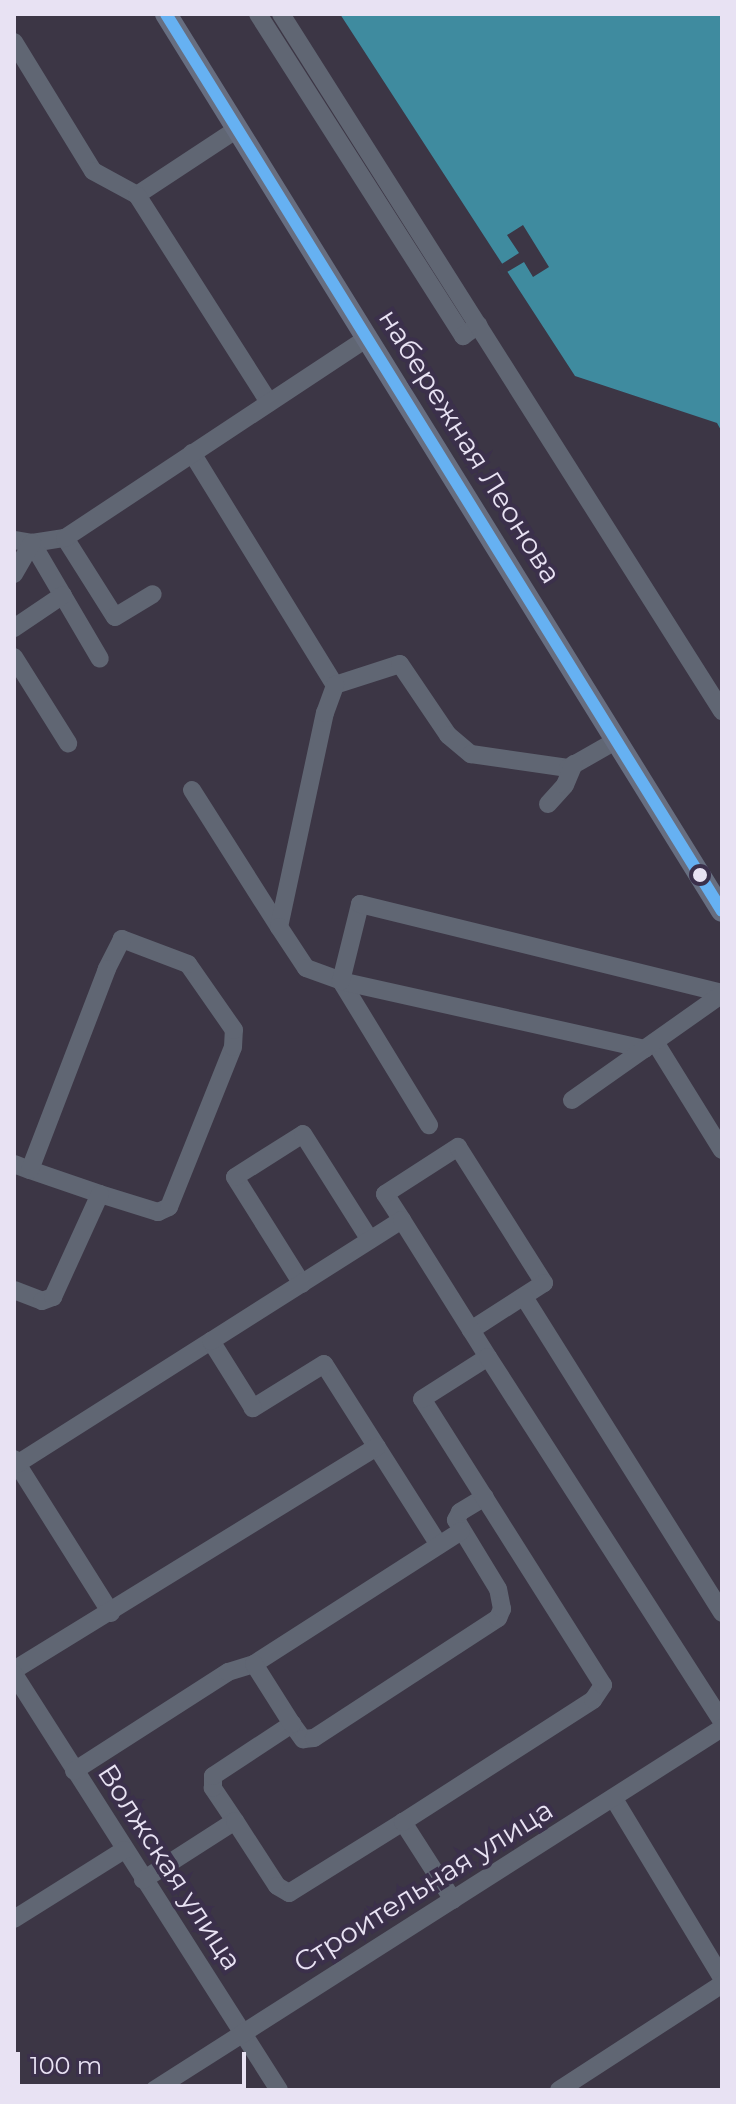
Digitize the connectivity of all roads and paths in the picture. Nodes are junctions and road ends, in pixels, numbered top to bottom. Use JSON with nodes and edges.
{"nodes":[{"id":1,"x":166,"y":14,"type":"edge"},
{"id":2,"x":258,"y":14,"type":"edge"},
{"id":3,"x":281,"y":14,"type":"edge"},
{"id":4,"x":14,"y":42,"type":"edge"},
{"id":5,"x":237,"y":129,"type":"junction"},
{"id":6,"x":137,"y":195,"type":"junction"},
{"id":7,"x":478,"y":325,"type":"junction"},
{"id":8,"x":367,"y":338,"type":"junction"},
{"id":9,"x":269,"y":402,"type":"junction"},
{"id":10,"x":192,"y":453,"type":"junction"},
{"id":11,"x":65,"y":538,"type":"junction"},
{"id":12,"x":23,"y":542,"type":"edge"},
{"id":13,"x":14,"y":555,"type":"edge"},
{"id":14,"x":14,"y":574,"type":"edge"},
{"id":15,"x":153,"y":594,"type":"dead end"},
{"id":16,"x":63,"y":595,"type":"junction"},
{"id":17,"x":14,"y":628,"type":"edge"},
{"id":18,"x":14,"y":657,"type":"edge"},
{"id":19,"x":100,"y":659,"type":"dead end"},
{"id":20,"x":335,"y":685,"type":"junction"},
{"id":21,"x":722,"y":711,"type":"edge"},
{"id":22,"x":617,"y":740,"type":"junction"},
{"id":23,"x":68,"y":743,"type":"dead end"},
{"id":24,"x":574,"y":764,"type":"junction"},
{"id":25,"x":192,"y":790,"type":"dead end"},
{"id":26,"x":548,"y":804,"type":"dead end"},
{"id":27,"x":722,"y":911,"type":"edge"},
{"id":28,"x":279,"y":927,"type":"junction"},
{"id":29,"x":341,"y":981,"type":"junction"},
{"id":30,"x":722,"y":994,"type":"edge"},
{"id":31,"x":650,"y":1046,"type":"junction"},
{"id":32,"x":572,"y":1100,"type":"dead end"},
{"id":33,"x":429,"y":1125,"type":"dead end"},
{"id":34,"x":722,"y":1150,"type":"edge"},
{"id":35,"x":22,"y":1167,"type":"edge"},
{"id":36,"x":100,"y":1194,"type":"junction"},
{"id":37,"x":402,"y":1220,"type":"junction"},
{"id":38,"x":370,"y":1240,"type":"junction"},
{"id":39,"x":302,"y":1284,"type":"junction"},
{"id":40,"x":14,"y":1290,"type":"edge"},
{"id":41,"x":524,"y":1297,"type":"junction"},
{"id":42,"x":471,"y":1330,"type":"junction"},
{"id":43,"x":211,"y":1341,"type":"junction"},
{"id":44,"x":488,"y":1357,"type":"junction"},
{"id":45,"x":377,"y":1447,"type":"junction"},
{"id":46,"x":16,"y":1462,"type":"edge"},
{"id":47,"x":485,"y":1497,"type":"junction"},
{"id":48,"x":461,"y":1531,"type":"junction"},
{"id":49,"x":439,"y":1545,"type":"junction"},
{"id":50,"x":111,"y":1613,"type":"junction"},
{"id":51,"x":722,"y":1613,"type":"edge"},
{"id":52,"x":254,"y":1664,"type":"junction"},
{"id":53,"x":14,"y":1672,"type":"edge"},
{"id":54,"x":292,"y":1724,"type":"junction"},
{"id":55,"x":722,"y":1725,"type":"edge"},
{"id":56,"x":74,"y":1771,"type":"junction"},
{"id":57,"x":614,"y":1799,"type":"junction"},
{"id":58,"x":235,"y":1821,"type":"junction"},
{"id":59,"x":403,"y":1822,"type":"junction"},
{"id":60,"x":124,"y":1850,"type":"junction"},
{"id":61,"x":143,"y":1880,"type":"junction"},
{"id":62,"x":453,"y":1900,"type":"junction"},
{"id":63,"x":14,"y":1919,"type":"edge"},
{"id":64,"x":722,"y":1981,"type":"edge"},
{"id":65,"x":243,"y":2033,"type":"junction"},
{"id":66,"x":154,"y":2090,"type":"edge"},
{"id":67,"x":279,"y":2090,"type":"edge"},
{"id":68,"x":559,"y":2090,"type":"edge"}],
"edges":[{"from":1,"to":5,"type":"main road","name":"набережная Леонова"},
{"from":2,"to":7,"type":"street"},
{"from":3,"to":7,"type":"street"},
{"from":4,"to":6,"type":"street"},
{"from":5,"to":6,"type":"street"},
{"from":5,"to":8,"type":"main road","name":"набережная Леонова"},
{"from":6,"to":9,"type":"street"},
{"from":7,"to":21,"type":"street"},
{"from":8,"to":9,"type":"street"},
{"from":8,"to":22,"type":"main road","name":"набережная Леонова"},
{"from":9,"to":10,"type":"street"},
{"from":10,"to":11,"type":"street"},
{"from":10,"to":20,"type":"street"},
{"from":11,"to":12,"type":"street"},
{"from":11,"to":15,"type":"street"},
{"from":12,"to":13,"type":"street"},
{"from":12,"to":14,"type":"street"},
{"from":12,"to":16,"type":"street"},
{"from":16,"to":17,"type":"street"},
{"from":16,"to":19,"type":"street"},
{"from":18,"to":23,"type":"street"},
{"from":20,"to":24,"type":"street"},
{"from":20,"to":28,"type":"street"},
{"from":22,"to":24,"type":"street"},
{"from":22,"to":27,"type":"main road","name":"набережная Леонова"},
{"from":24,"to":26,"type":"street"},
{"from":25,"to":28,"type":"street"},
{"from":28,"to":29,"type":"street"},
{"from":29,"to":30,"type":"street"},
{"from":29,"to":31,"type":"street"},
{"from":29,"to":33,"type":"street"},
{"from":30,"to":31,"type":"street"},
{"from":31,"to":32,"type":"street"},
{"from":31,"to":34,"type":"street"},
{"from":35,"to":36,"type":"street"},
{"from":35,"to":36,"type":"street"},
{"from":36,"to":40,"type":"street"},
{"from":37,"to":38,"type":"street"},
{"from":37,"to":41,"type":"street"},
{"from":37,"to":42,"type":"street"},
{"from":38,"to":39,"type":"street"},
{"from":38,"to":39,"type":"street"},
{"from":39,"to":43,"type":"street"},
{"from":41,"to":42,"type":"street"},
{"from":41,"to":51,"type":"street"},
{"from":42,"to":44,"type":"street"},
{"from":43,"to":45,"type":"street"},
{"from":43,"to":46,"type":"street"},
{"from":44,"to":47,"type":"street"},
{"from":44,"to":55,"type":"street"},
{"from":45,"to":49,"type":"street"},
{"from":45,"to":50,"type":"street"},
{"from":46,"to":50,"type":"street"},
{"from":47,"to":48,"type":"street"},
{"from":47,"to":59,"type":"street"},
{"from":48,"to":49,"type":"street"},
{"from":48,"to":54,"type":"street"},
{"from":49,"to":52,"type":"street"},
{"from":50,"to":53,"type":"street"},
{"from":52,"to":54,"type":"street"},
{"from":52,"to":56,"type":"street"},
{"from":53,"to":56,"type":"street","name":"Волжская улица"},
{"from":54,"to":58,"type":"street"},
{"from":55,"to":57,"type":"street","name":"Строительная улица"},
{"from":56,"to":60,"type":"street","name":"Волжская улица"},
{"from":57,"to":62,"type":"street","name":"Строительная улица"},
{"from":57,"to":64,"type":"street"},
{"from":58,"to":59,"type":"street"},
{"from":58,"to":61,"type":"street"},
{"from":59,"to":62,"type":"street"},
{"from":60,"to":61,"type":"street","name":"Волжская улица"},
{"from":60,"to":63,"type":"street"},
{"from":61,"to":65,"type":"street","name":"Волжская улица"},
{"from":62,"to":65,"type":"street","name":"Строительная улица"},
{"from":64,"to":68,"type":"street"},
{"from":65,"to":66,"type":"street","name":"Строительная улица"},
{"from":65,"to":67,"type":"street","name":"Волжская улица"}]}
